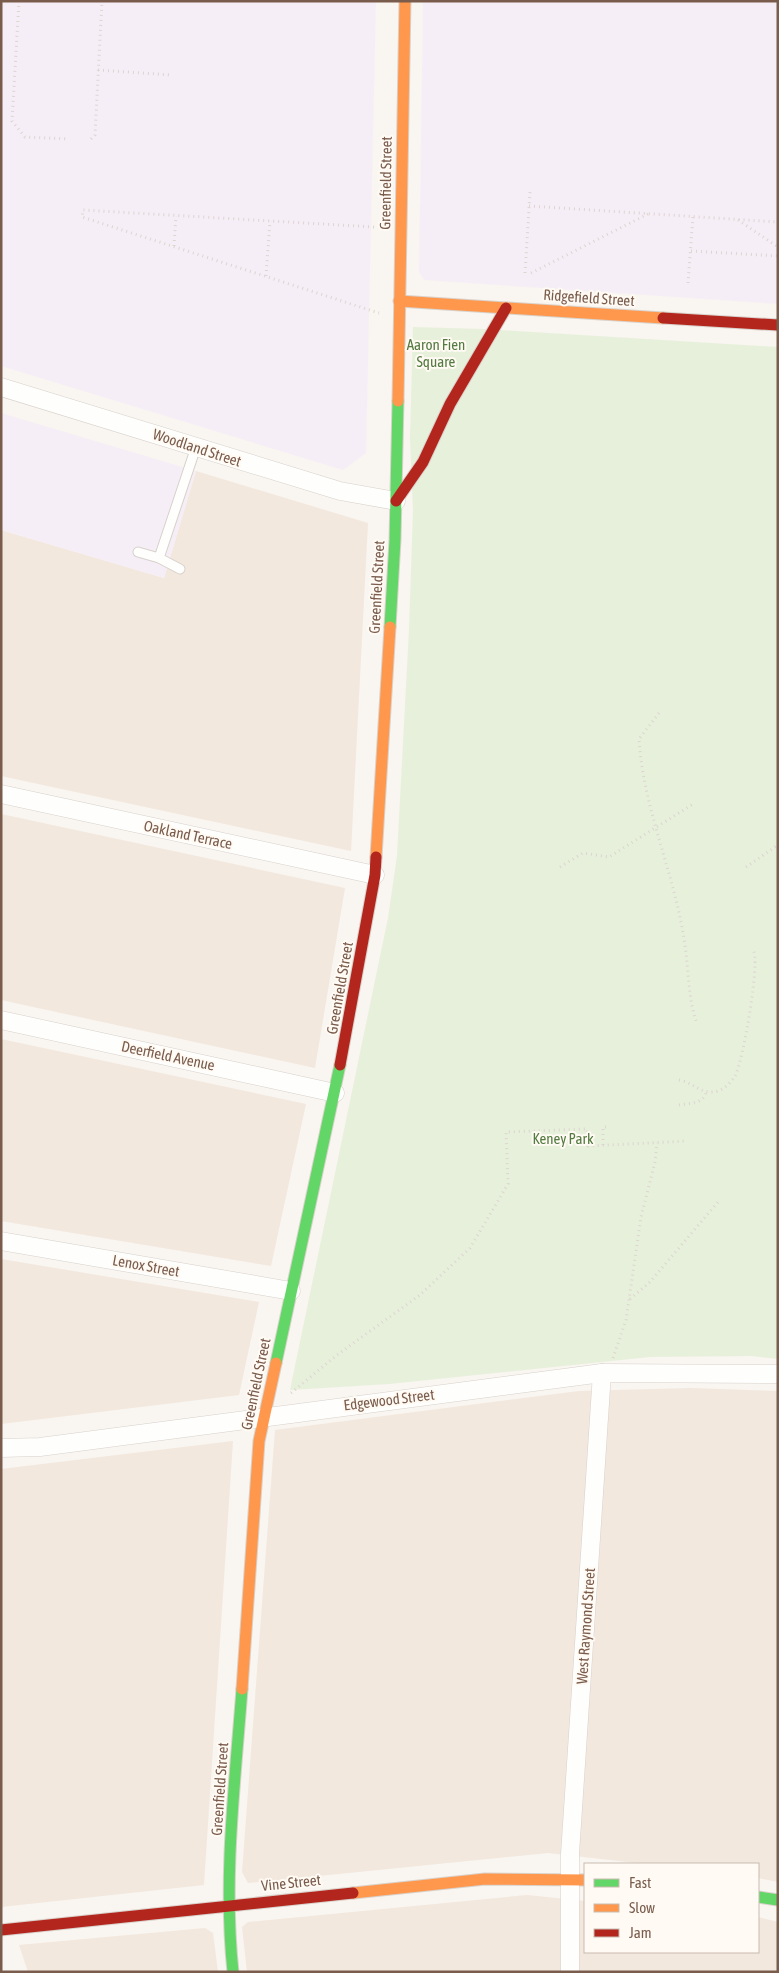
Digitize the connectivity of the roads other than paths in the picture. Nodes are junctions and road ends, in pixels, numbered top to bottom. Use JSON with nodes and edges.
{"nodes":[{"id":1,"x":405,"y":1,"type":"edge"},
{"id":2,"x":399,"y":302,"type":"junction"},
{"id":3,"x":506,"y":308,"type":"junction"},
{"id":4,"x":778,"y":325,"type":"edge"},
{"id":5,"x":1,"y":386,"type":"edge"},
{"id":6,"x":196,"y":447,"type":"junction"},
{"id":7,"x":396,"y":501,"type":"junction"},
{"id":8,"x":138,"y":552,"type":"dead end"},
{"id":9,"x":159,"y":558,"type":"junction"},
{"id":10,"x":180,"y":570,"type":"dead end"},
{"id":11,"x":1,"y":794,"type":"edge"},
{"id":12,"x":375,"y":875,"type":"junction"},
{"id":13,"x":1,"y":1020,"type":"edge"},
{"id":14,"x":335,"y":1092,"type":"junction"},
{"id":15,"x":1,"y":1241,"type":"edge"},
{"id":16,"x":292,"y":1290,"type":"junction"},
{"id":17,"x":605,"y":1373,"type":"junction"},
{"id":18,"x":778,"y":1374,"type":"edge"},
{"id":19,"x":264,"y":1416,"type":"junction"},
{"id":20,"x":1,"y":1448,"type":"edge"},
{"id":21,"x":578,"y":1880,"type":"edge"},
{"id":22,"x":759,"y":1897,"type":"edge"},
{"id":23,"x":778,"y":1900,"type":"edge"},
{"id":24,"x":229,"y":1905,"type":"junction"},
{"id":25,"x":1,"y":1930,"type":"edge"},
{"id":26,"x":233,"y":1972,"type":"edge"},
{"id":27,"x":570,"y":1972,"type":"edge"}],
"edges":[{"from":1,"to":2,"type":"street","name":"Greenfield Street"},
{"from":2,"to":3,"type":"street","name":"Ridgefield Street"},
{"from":2,"to":7,"type":"street","name":"Greenfield Street"},
{"from":3,"to":4,"type":"street","name":"Ridgefield Street"},
{"from":3,"to":7,"type":"street"},
{"from":5,"to":6,"type":"street","name":"Woodland Street"},
{"from":6,"to":7,"type":"street","name":"Woodland Street"},
{"from":6,"to":9,"type":"lane"},
{"from":7,"to":12,"type":"street","name":"Greenfield Street"},
{"from":8,"to":9,"type":"lane"},
{"from":9,"to":10,"type":"lane"},
{"from":11,"to":12,"type":"street","name":"Oakland Terrace"},
{"from":12,"to":14,"type":"street","name":"Greenfield Street"},
{"from":13,"to":14,"type":"street","name":"Deerfield Avenue"},
{"from":14,"to":16,"type":"street","name":"Greenfield Street"},
{"from":15,"to":16,"type":"street","name":"Lenox Street"},
{"from":16,"to":19,"type":"street","name":"Greenfield Street"},
{"from":17,"to":18,"type":"street","name":"Edgewood Street"},
{"from":17,"to":19,"type":"street","name":"Edgewood Street"},
{"from":17,"to":21,"type":"street","name":"West Raymond Street"},
{"from":19,"to":20,"type":"street","name":"Edgewood Street"},
{"from":19,"to":24,"type":"street","name":"Greenfield Street"},
{"from":21,"to":24,"type":"street","name":"Vine Street"},
{"from":21,"to":27,"type":"street","name":"West Raymond Street"},
{"from":22,"to":23,"type":"street"},
{"from":24,"to":25,"type":"street","name":"Vine Street"},
{"from":24,"to":26,"type":"street","name":"Greenfield Street"}]}
